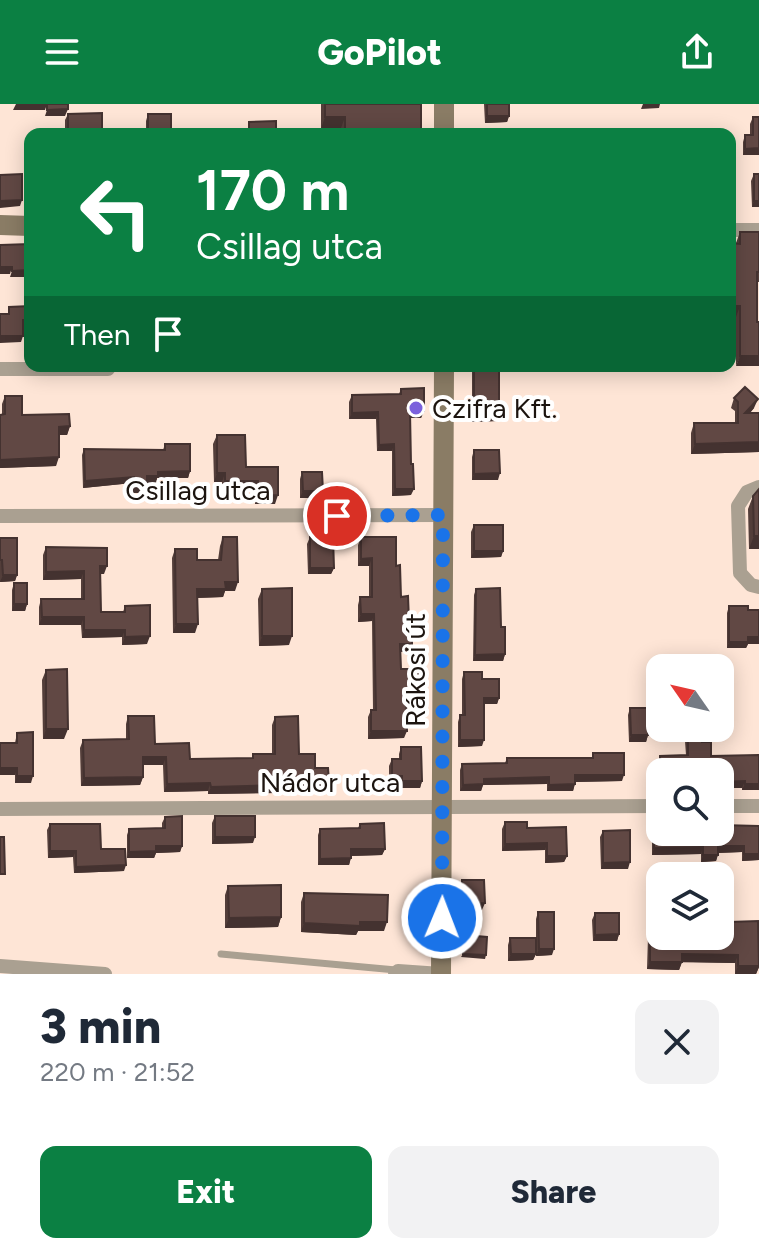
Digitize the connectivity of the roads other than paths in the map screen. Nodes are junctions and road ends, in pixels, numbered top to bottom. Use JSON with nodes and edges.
{"nodes":[{"id":1,"x":444,"y":104,"type":"edge"},
{"id":2,"x":444,"y":128,"type":"edge"},
{"id":3,"x":0,"y":225,"type":"edge"},
{"id":4,"x":24,"y":226,"type":"edge"},
{"id":5,"x":736,"y":230,"type":"edge"},
{"id":6,"x":759,"y":230,"type":"edge"},
{"id":7,"x":0,"y":369,"type":"edge"},
{"id":8,"x":24,"y":369,"type":"edge"},
{"id":9,"x":444,"y":372,"type":"edge"},
{"id":10,"x":759,"y":487,"type":"edge"},
{"id":11,"x":443,"y":515,"type":"junction"},
{"id":12,"x":0,"y":516,"type":"edge"},
{"id":13,"x":759,"y":587,"type":"edge"},
{"id":14,"x":646,"y":806,"type":"edge"},
{"id":15,"x":734,"y":806,"type":"edge"},
{"id":16,"x":759,"y":806,"type":"edge"},
{"id":17,"x":443,"y":808,"type":"junction"},
{"id":18,"x":0,"y":809,"type":"edge"},
{"id":19,"x":221,"y":954,"type":"dead end"},
{"id":20,"x":0,"y":966,"type":"edge"},
{"id":21,"x":397,"y":972,"type":"edge"},
{"id":22,"x":105,"y":974,"type":"edge"},
{"id":23,"x":441,"y":974,"type":"edge"}],
"edges":[{"from":1,"to":2,"type":"main road"},
{"from":3,"to":4,"type":"main road"},
{"from":5,"to":6,"type":"street"},
{"from":7,"to":8,"type":"street"},
{"from":9,"to":11,"type":"main road","name":"Rákosi út"},
{"from":10,"to":13,"type":"street"},
{"from":11,"to":12,"type":"street","name":"Csillag utca"},
{"from":11,"to":17,"type":"main road","name":"Rákosi út"},
{"from":14,"to":17,"type":"street","name":"Nádor utca"},
{"from":15,"to":16,"type":"street"},
{"from":17,"to":18,"type":"street","name":"Nádor utca"},
{"from":17,"to":23,"type":"main road","name":"Rákosi út"},
{"from":19,"to":21,"type":"lane"},
{"from":20,"to":22,"type":"street"},
{"from":21,"to":23,"type":"street"}]}
